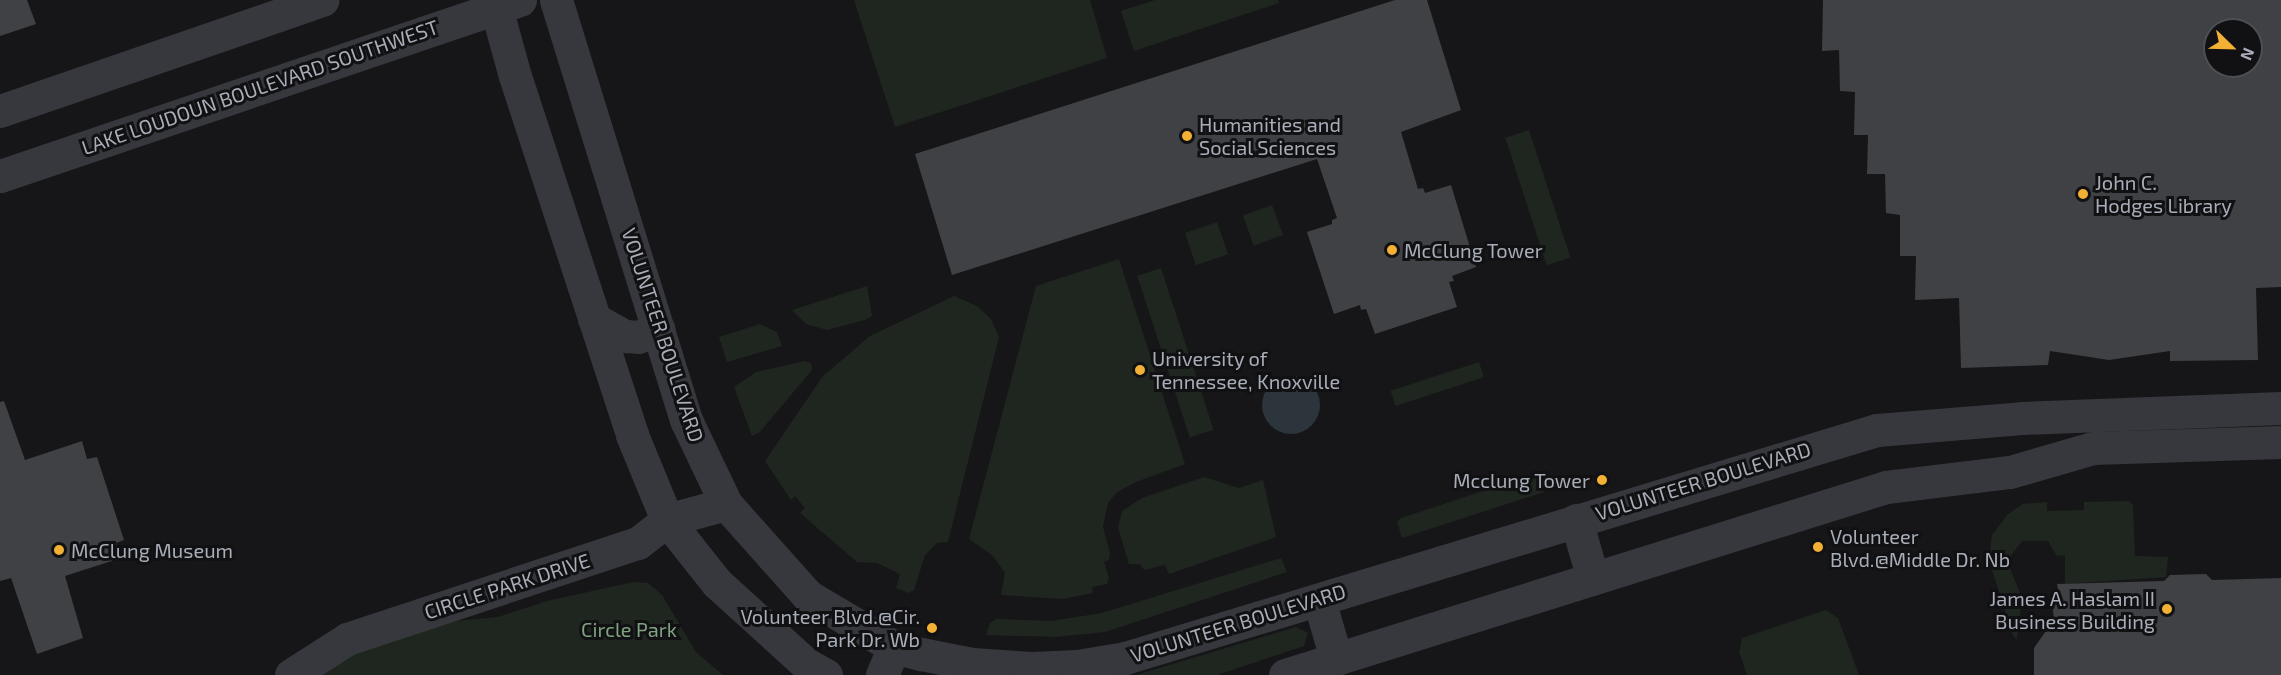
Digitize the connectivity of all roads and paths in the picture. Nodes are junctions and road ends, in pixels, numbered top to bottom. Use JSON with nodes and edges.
{"nodes":[{"id":1,"x":321,"y":0,"type":"edge"},
{"id":2,"x":556,"y":0,"type":"edge"},
{"id":3,"x":504,"y":3,"type":"edge"},
{"id":4,"x":0,"y":111,"type":"edge"},
{"id":5,"x":0,"y":176,"type":"edge"},
{"id":6,"x":594,"y":319,"type":"junction"},
{"id":7,"x":659,"y":329,"type":"junction"},
{"id":8,"x":2281,"y":408,"type":"edge"},
{"id":9,"x":2281,"y":442,"type":"edge"},
{"id":10,"x":726,"y":504,"type":"junction"},
{"id":11,"x":667,"y":520,"type":"junction"},
{"id":12,"x":1576,"y":520,"type":"junction"},
{"id":13,"x":1593,"y":579,"type":"junction"},
{"id":14,"x":1319,"y":600,"type":"junction"},
{"id":15,"x":1336,"y":658,"type":"junction"},
{"id":16,"x":888,"y":661,"type":"edge"},
{"id":17,"x":291,"y":675,"type":"edge"},
{"id":18,"x":826,"y":675,"type":"edge"},
{"id":19,"x":1285,"y":675,"type":"edge"}],
"edges":[{"from":1,"to":4,"type":"street"},
{"from":2,"to":7,"type":"street","name":"VOLUNTEER BOULEVARD"},
{"from":3,"to":5,"type":"street","name":"LAKE LOUDOUN BOULEVARD SOUTHWEST"},
{"from":3,"to":6,"type":"street"},
{"from":6,"to":7,"type":"street"},
{"from":6,"to":11,"type":"street"},
{"from":7,"to":10,"type":"street","name":"VOLUNTEER BOULEVARD"},
{"from":8,"to":12,"type":"street","name":"VOLUNTEER BOULEVARD"},
{"from":9,"to":13,"type":"street"},
{"from":10,"to":11,"type":"street","name":"CIRCLE PARK DRIVE"},
{"from":10,"to":16,"type":"street","name":"VOLUNTEER BOULEVARD"},
{"from":11,"to":17,"type":"street","name":"CIRCLE PARK DRIVE"},
{"from":11,"to":18,"type":"street"},
{"from":12,"to":13,"type":"street"},
{"from":12,"to":14,"type":"street","name":"VOLUNTEER BOULEVARD"},
{"from":13,"to":15,"type":"street"},
{"from":14,"to":15,"type":"street"},
{"from":14,"to":16,"type":"street","name":"VOLUNTEER BOULEVARD"},
{"from":15,"to":19,"type":"street"}]}
